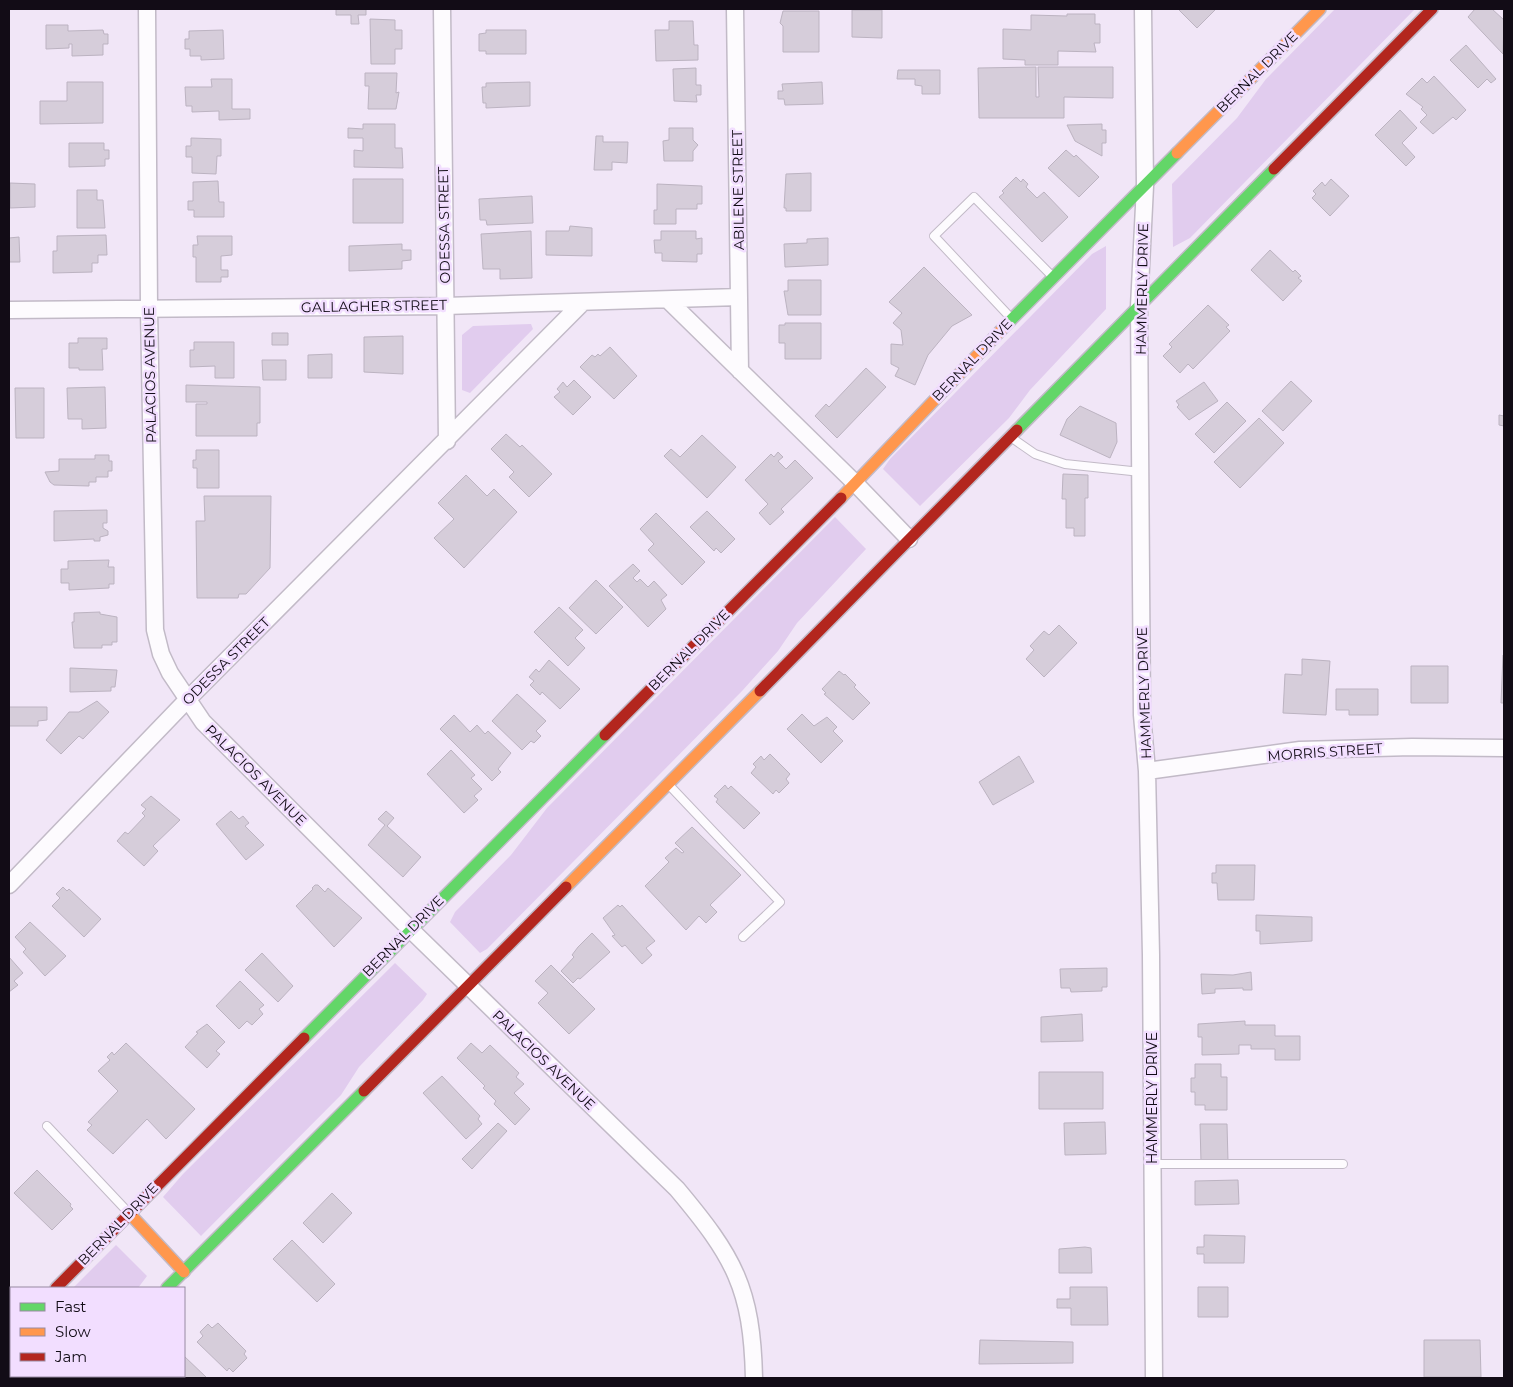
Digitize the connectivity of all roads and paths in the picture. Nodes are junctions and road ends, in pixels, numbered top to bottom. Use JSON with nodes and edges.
{"nodes":[{"id":1,"x":147,"y":9,"type":"edge"},
{"id":2,"x":442,"y":9,"type":"edge"},
{"id":3,"x":735,"y":9,"type":"edge"},
{"id":4,"x":1143,"y":9,"type":"edge"},
{"id":5,"x":1320,"y":9,"type":"edge"},
{"id":6,"x":1432,"y":9,"type":"edge"},
{"id":7,"x":1145,"y":186,"type":"junction"},
{"id":8,"x":1054,"y":278,"type":"junction"},
{"id":9,"x":739,"y":297,"type":"junction"},
{"id":10,"x":668,"y":300,"type":"junction"},
{"id":11,"x":582,"y":303,"type":"junction"},
{"id":12,"x":444,"y":306,"type":"junction"},
{"id":13,"x":1139,"y":307,"type":"junction"},
{"id":14,"x":149,"y":309,"type":"junction"},
{"id":15,"x":9,"y":310,"type":"edge"},
{"id":16,"x":1012,"y":318,"type":"junction"},
{"id":17,"x":740,"y":371,"type":"junction"},
{"id":18,"x":1009,"y":436,"type":"junction"},
{"id":19,"x":447,"y":441,"type":"junction"},
{"id":20,"x":1141,"y":472,"type":"junction"},
{"id":21,"x":855,"y":483,"type":"junction"},
{"id":22,"x":909,"y":539,"type":"junction"},
{"id":23,"x":187,"y":700,"type":"junction"},
{"id":24,"x":1504,"y":748,"type":"edge"},
{"id":25,"x":1147,"y":771,"type":"junction"},
{"id":26,"x":668,"y":784,"type":"junction"},
{"id":27,"x":9,"y":885,"type":"edge"},
{"id":28,"x":410,"y":929,"type":"junction"},
{"id":29,"x":743,"y":937,"type":"dead end"},
{"id":30,"x":468,"y":987,"type":"junction"},
{"id":31,"x":47,"y":1126,"type":"dead end"},
{"id":32,"x":1152,"y":1164,"type":"junction"},
{"id":33,"x":1343,"y":1164,"type":"dead end"},
{"id":34,"x":129,"y":1213,"type":"junction"},
{"id":35,"x":184,"y":1272,"type":"junction"},
{"id":36,"x":57,"y":1287,"type":"edge"},
{"id":37,"x":168,"y":1287,"type":"edge"},
{"id":38,"x":754,"y":1378,"type":"edge"},
{"id":39,"x":1154,"y":1378,"type":"edge"}],
"edges":[{"from":1,"to":14,"type":"street","name":"PALACIOS AVENUE"},
{"from":2,"to":12,"type":"street","name":"ODESSA STREET"},
{"from":3,"to":9,"type":"street","name":"ABILENE STREET"},
{"from":4,"to":7,"type":"street","name":"HAMMERLY DRIVE"},
{"from":5,"to":7,"type":"street","name":"BERNAL DRIVE"},
{"from":6,"to":13,"type":"street"},
{"from":7,"to":8,"type":"street","name":"BERNAL DRIVE"},
{"from":7,"to":13,"type":"street","name":"HAMMERLY DRIVE"},
{"from":8,"to":16,"type":"street","name":"BERNAL DRIVE"},
{"from":8,"to":16,"type":"lane"},
{"from":9,"to":10,"type":"street","name":"GALLAGHER STREET"},
{"from":9,"to":17,"type":"street","name":"ABILENE STREET"},
{"from":10,"to":11,"type":"street","name":"GALLAGHER STREET"},
{"from":10,"to":17,"type":"street"},
{"from":11,"to":12,"type":"street","name":"GALLAGHER STREET"},
{"from":11,"to":19,"type":"street","name":"ODESSA STREET"},
{"from":12,"to":14,"type":"street","name":"GALLAGHER STREET"},
{"from":12,"to":19,"type":"street","name":"ODESSA STREET"},
{"from":13,"to":18,"type":"street"},
{"from":13,"to":20,"type":"street","name":"HAMMERLY DRIVE"},
{"from":14,"to":15,"type":"street","name":"GALLAGHER STREET"},
{"from":14,"to":23,"type":"street","name":"PALACIOS AVENUE"},
{"from":16,"to":21,"type":"street","name":"BERNAL DRIVE"},
{"from":17,"to":21,"type":"street"},
{"from":18,"to":20,"type":"lane"},
{"from":18,"to":22,"type":"street"},
{"from":19,"to":23,"type":"street","name":"ODESSA STREET"},
{"from":20,"to":25,"type":"street","name":"HAMMERLY DRIVE"},
{"from":21,"to":22,"type":"street"},
{"from":21,"to":28,"type":"street","name":"BERNAL DRIVE"},
{"from":22,"to":26,"type":"street"},
{"from":23,"to":27,"type":"street","name":"ODESSA STREET"},
{"from":23,"to":28,"type":"street","name":"PALACIOS AVENUE"},
{"from":24,"to":25,"type":"street","name":"MORRIS STREET"},
{"from":25,"to":32,"type":"street","name":"HAMMERLY DRIVE"},
{"from":26,"to":29,"type":"lane"},
{"from":26,"to":30,"type":"street"},
{"from":28,"to":30,"type":"street","name":"PALACIOS AVENUE"},
{"from":28,"to":34,"type":"street","name":"BERNAL DRIVE"},
{"from":30,"to":35,"type":"street"},
{"from":30,"to":38,"type":"street","name":"PALACIOS AVENUE"},
{"from":31,"to":34,"type":"lane"},
{"from":32,"to":33,"type":"lane"},
{"from":32,"to":39,"type":"street","name":"HAMMERLY DRIVE"},
{"from":34,"to":35,"type":"street"},
{"from":34,"to":36,"type":"street","name":"BERNAL DRIVE"},
{"from":35,"to":37,"type":"street"}]}
